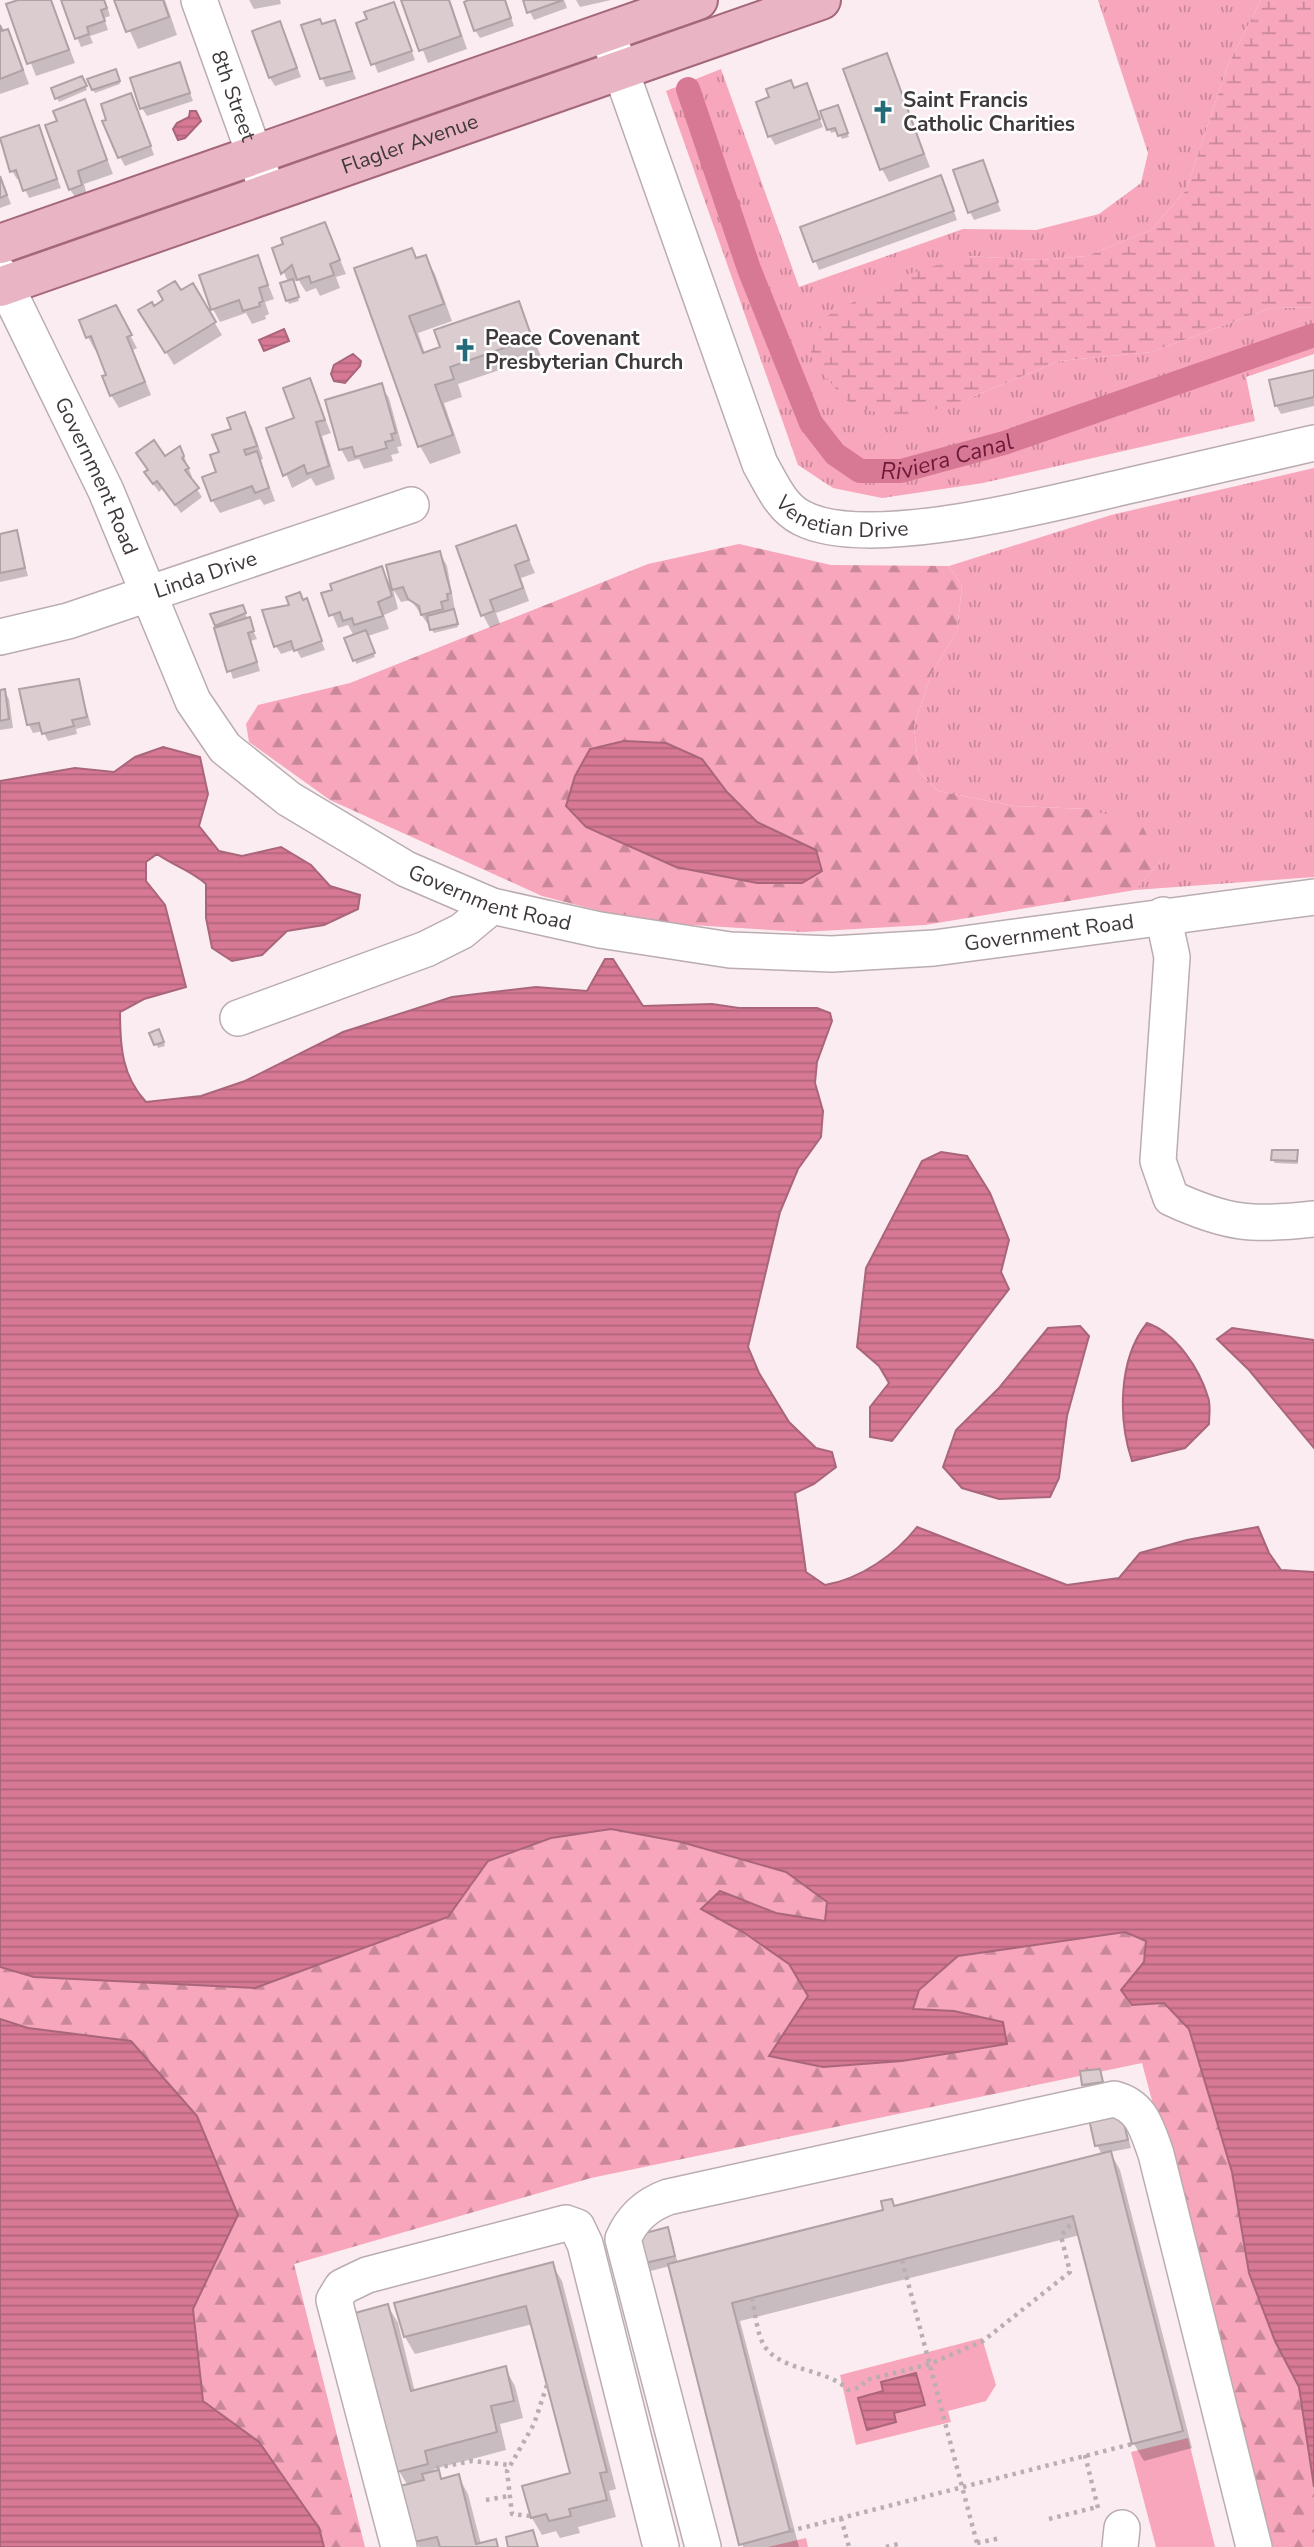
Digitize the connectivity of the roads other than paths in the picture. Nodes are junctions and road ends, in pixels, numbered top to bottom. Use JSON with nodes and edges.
{"nodes":[{"id":1,"x":199,"y":0,"type":"edge"},
{"id":2,"x":698,"y":0,"type":"edge"},
{"id":3,"x":821,"y":0,"type":"edge"},
{"id":4,"x":607,"y":32,"type":"junction"},
{"id":5,"x":620,"y":69,"type":"junction"},
{"id":6,"x":255,"y":155,"type":"junction"},
{"id":7,"x":268,"y":192,"type":"junction"},
{"id":8,"x":0,"y":244,"type":"edge"},
{"id":9,"x":1,"y":282,"type":"edge"},
{"id":10,"x":1314,"y":443,"type":"edge"},
{"id":11,"x":411,"y":505,"type":"dead end"},
{"id":12,"x":148,"y":594,"type":"junction"},
{"id":13,"x":0,"y":637,"type":"edge"},
{"id":14,"x":1314,"y":897,"type":"edge"},
{"id":15,"x":492,"y":906,"type":"junction"},
{"id":16,"x":1163,"y":915,"type":"junction"},
{"id":17,"x":238,"y":1018,"type":"dead end"},
{"id":18,"x":1314,"y":1219,"type":"edge"},
{"id":19,"x":399,"y":2547,"type":"edge"},
{"id":20,"x":661,"y":2547,"type":"edge"},
{"id":21,"x":704,"y":2547,"type":"edge"},
{"id":22,"x":1254,"y":2547,"type":"edge"}],
"edges":[{"from":1,"to":6,"type":"street","name":"8th Street"},
{"from":2,"to":4,"type":"main road","name":"Flagler Avenue"},
{"from":3,"to":5,"type":"main road","name":"Flagler Avenue"},
{"from":4,"to":5,"type":"street","name":"Venetian Drive"},
{"from":4,"to":6,"type":"main road","name":"Flagler Avenue"},
{"from":5,"to":7,"type":"main road","name":"Flagler Avenue"},
{"from":5,"to":10,"type":"street","name":"Venetian Drive"},
{"from":6,"to":7,"type":"street","name":"8th Street"},
{"from":6,"to":8,"type":"main road","name":"Flagler Avenue"},
{"from":7,"to":9,"type":"main road","name":"Flagler Avenue"},
{"from":9,"to":12,"type":"street","name":"Government Road"},
{"from":11,"to":12,"type":"street","name":"Linda Drive"},
{"from":12,"to":13,"type":"street","name":"Linda Drive"},
{"from":12,"to":15,"type":"street","name":"Government Road"},
{"from":14,"to":16,"type":"street","name":"Government Road"},
{"from":15,"to":16,"type":"street","name":"Government Road"},
{"from":15,"to":17,"type":"street"},
{"from":16,"to":18,"type":"street"},
{"from":19,"to":20,"type":"street"},
{"from":21,"to":22,"type":"street"}]}
